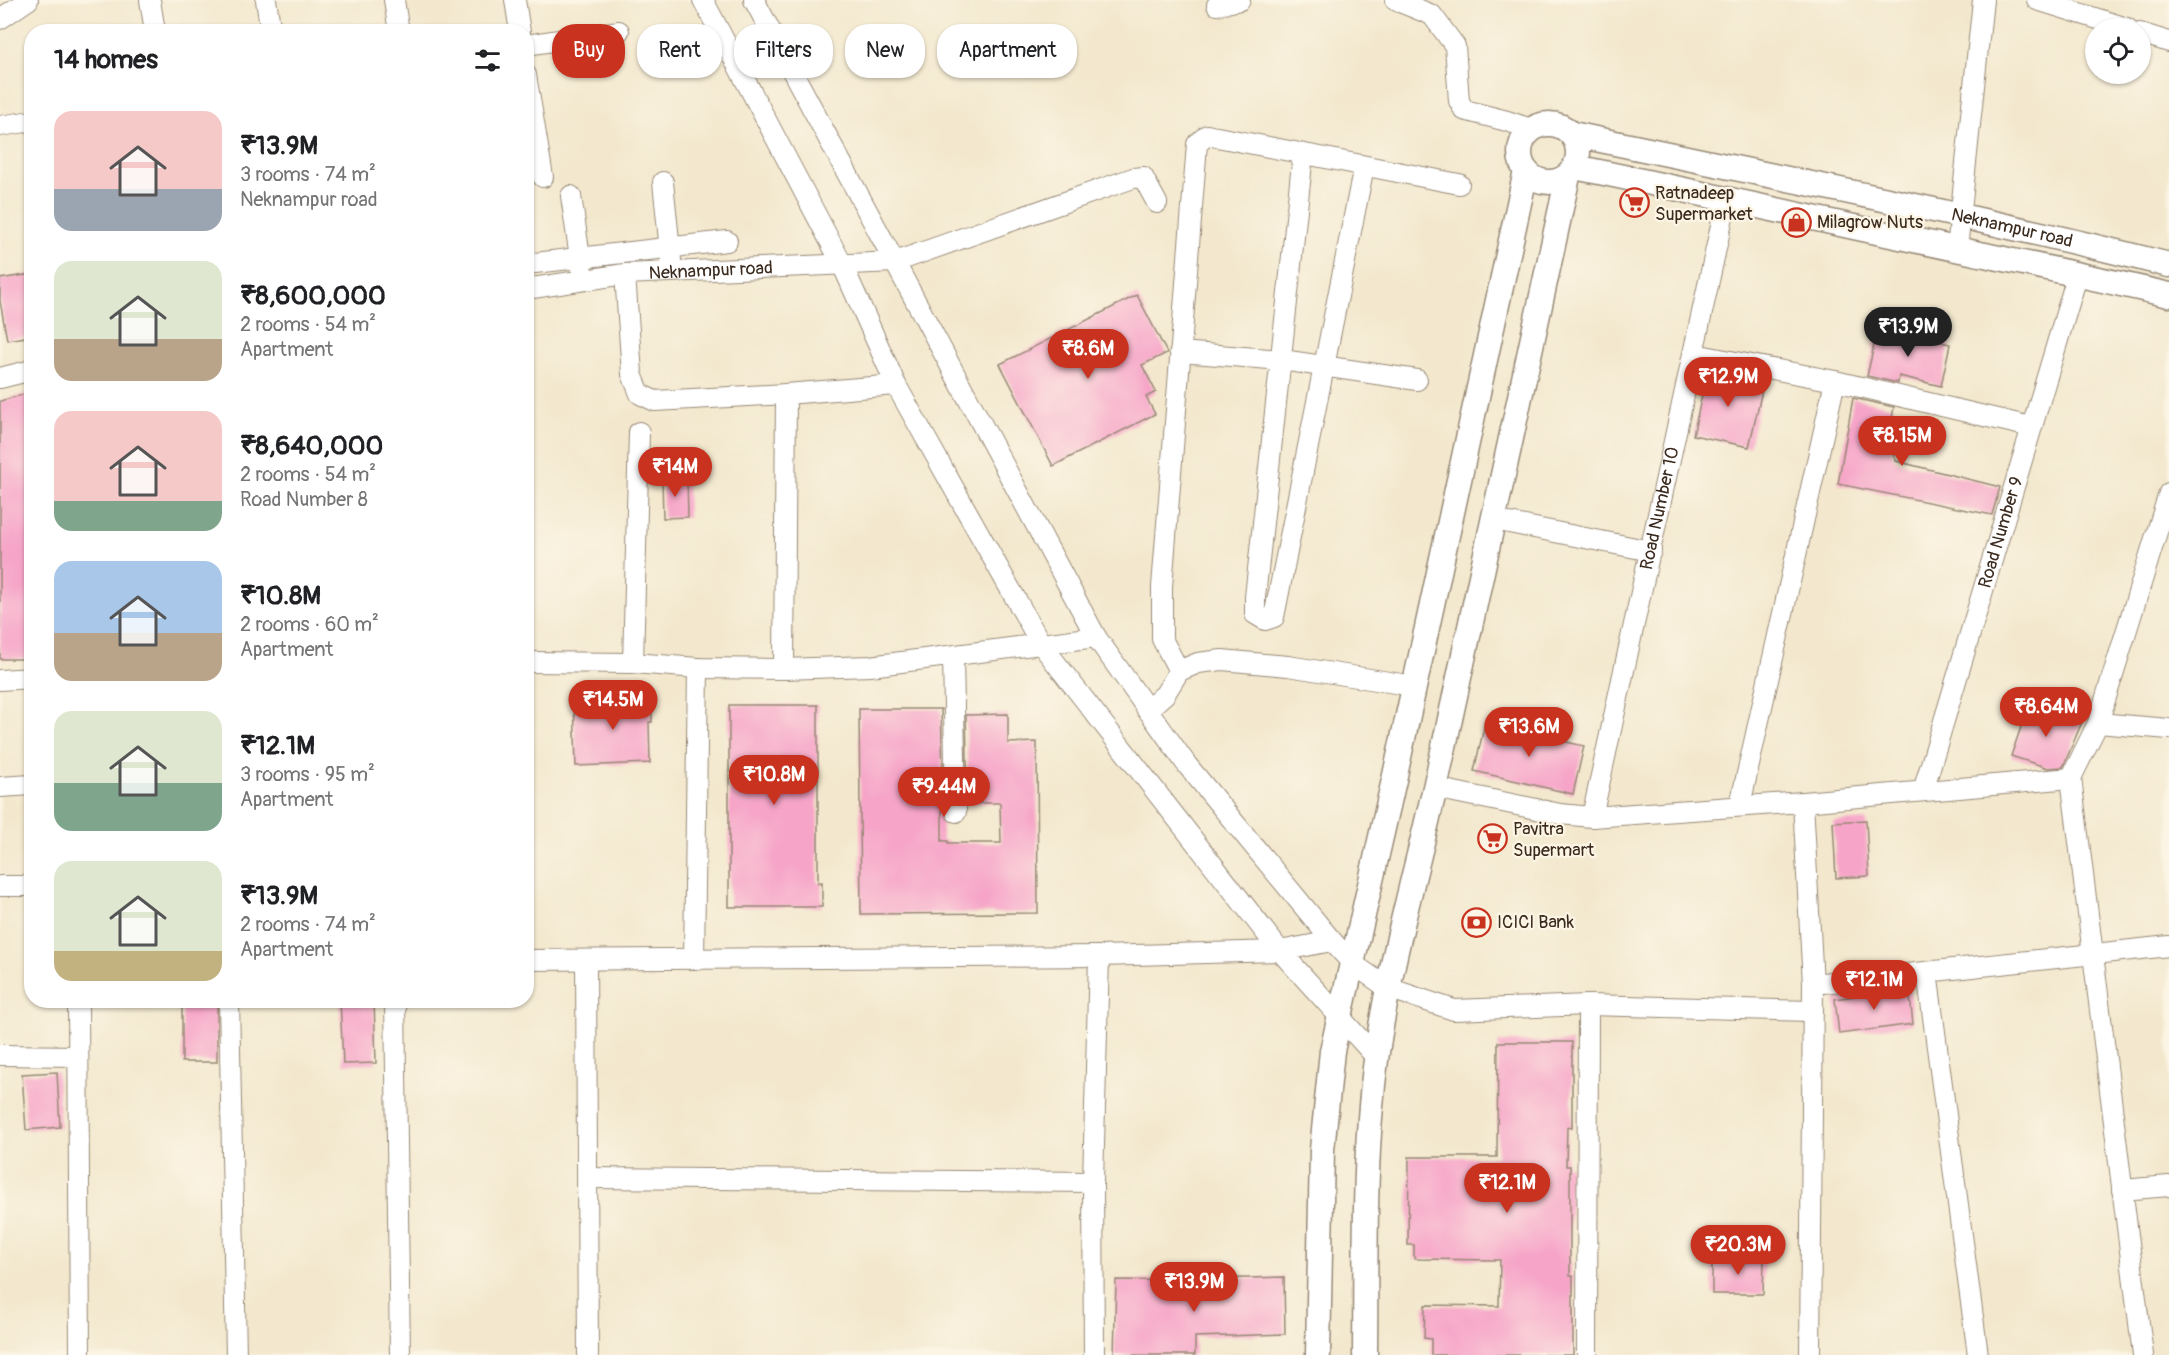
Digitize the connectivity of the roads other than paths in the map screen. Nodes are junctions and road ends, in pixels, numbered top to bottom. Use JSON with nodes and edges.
{"nodes":[{"id":1,"x":28,"y":0,"type":"edge"},
{"id":2,"x":150,"y":0,"type":"edge"},
{"id":3,"x":266,"y":0,"type":"edge"},
{"id":4,"x":394,"y":0,"type":"edge"},
{"id":5,"x":515,"y":0,"type":"edge"},
{"id":6,"x":703,"y":0,"type":"edge"},
{"id":7,"x":754,"y":0,"type":"edge"},
{"id":8,"x":1240,"y":0,"type":"edge"},
{"id":9,"x":1395,"y":0,"type":"edge"},
{"id":10,"x":1983,"y":0,"type":"edge"},
{"id":11,"x":2037,"y":0,"type":"edge"},
{"id":12,"x":1217,"y":5,"type":"dead end"},
{"id":13,"x":2095,"y":18,"type":"edge"},
{"id":14,"x":0,"y":19,"type":"edge"},
{"id":15,"x":154,"y":24,"type":"edge"},
{"id":16,"x":270,"y":24,"type":"edge"},
{"id":17,"x":398,"y":24,"type":"edge"},
{"id":18,"x":519,"y":24,"type":"edge"},
{"id":19,"x":2151,"y":36,"type":"edge"},
{"id":20,"x":552,"y":41,"type":"edge"},
{"id":21,"x":2169,"y":42,"type":"edge"},
{"id":22,"x":534,"y":44,"type":"edge"},
{"id":23,"x":24,"y":123,"type":"edge"},
{"id":24,"x":534,"y":123,"type":"edge"},
{"id":25,"x":0,"y":126,"type":"edge"},
{"id":26,"x":1531,"y":129,"type":"junction"},
{"id":27,"x":1572,"y":134,"type":"junction"},
{"id":28,"x":1303,"y":154,"type":"junction"},
{"id":29,"x":1364,"y":165,"type":"junction"},
{"id":30,"x":1526,"y":171,"type":"junction"},
{"id":31,"x":1571,"y":172,"type":"junction"},
{"id":32,"x":543,"y":177,"type":"dead end"},
{"id":33,"x":663,"y":182,"type":"dead end"},
{"id":34,"x":1459,"y":184,"type":"dead end"},
{"id":35,"x":571,"y":196,"type":"dead end"},
{"id":36,"x":1727,"y":198,"type":"junction"},
{"id":37,"x":1156,"y":202,"type":"dead end"},
{"id":38,"x":1960,"y":216,"type":"junction"},
{"id":39,"x":727,"y":241,"type":"dead end"},
{"id":40,"x":670,"y":248,"type":"junction"},
{"id":41,"x":1957,"y":249,"type":"junction"},
{"id":42,"x":580,"y":257,"type":"junction"},
{"id":43,"x":895,"y":261,"type":"junction"},
{"id":44,"x":534,"y":263,"type":"edge"},
{"id":45,"x":842,"y":264,"type":"junction"},
{"id":46,"x":2169,"y":265,"type":"edge"},
{"id":47,"x":673,"y":272,"type":"junction"},
{"id":48,"x":2078,"y":273,"type":"junction"},
{"id":49,"x":625,"y":274,"type":"junction"},
{"id":50,"x":584,"y":280,"type":"junction"},
{"id":51,"x":534,"y":288,"type":"edge"},
{"id":52,"x":2169,"y":295,"type":"edge"},
{"id":53,"x":1180,"y":352,"type":"junction"},
{"id":54,"x":1694,"y":354,"type":"junction"},
{"id":55,"x":1282,"y":360,"type":"junction"},
{"id":56,"x":1324,"y":366,"type":"junction"},
{"id":57,"x":24,"y":372,"type":"edge"},
{"id":58,"x":0,"y":378,"type":"edge"},
{"id":59,"x":1417,"y":380,"type":"dead end"},
{"id":60,"x":1835,"y":381,"type":"junction"},
{"id":61,"x":896,"y":385,"type":"junction"},
{"id":62,"x":786,"y":394,"type":"junction"},
{"id":63,"x":2031,"y":428,"type":"junction"},
{"id":64,"x":639,"y":432,"type":"dead end"},
{"id":65,"x":2169,"y":493,"type":"edge"},
{"id":66,"x":1494,"y":520,"type":"junction"},
{"id":67,"x":1651,"y":551,"type":"junction"},
{"id":68,"x":1096,"y":637,"type":"junction"},
{"id":69,"x":1041,"y":644,"type":"junction"},
{"id":70,"x":953,"y":656,"type":"junction"},
{"id":71,"x":534,"y":662,"type":"edge"},
{"id":72,"x":633,"y":663,"type":"junction"},
{"id":73,"x":698,"y":668,"type":"junction"},
{"id":74,"x":784,"y":669,"type":"junction"},
{"id":75,"x":1179,"y":671,"type":"junction"},
{"id":76,"x":24,"y":679,"type":"edge"},
{"id":77,"x":0,"y":681,"type":"edge"},
{"id":78,"x":1414,"y":686,"type":"junction"},
{"id":79,"x":1147,"y":710,"type":"junction"},
{"id":80,"x":2098,"y":723,"type":"junction"},
{"id":81,"x":2169,"y":729,"type":"edge"},
{"id":82,"x":2071,"y":778,"type":"junction"},
{"id":83,"x":24,"y":785,"type":"edge"},
{"id":84,"x":0,"y":787,"type":"edge"},
{"id":85,"x":1435,"y":788,"type":"junction"},
{"id":86,"x":1923,"y":790,"type":"junction"},
{"id":87,"x":1803,"y":802,"type":"junction"},
{"id":88,"x":1740,"y":805,"type":"junction"},
{"id":89,"x":956,"y":812,"type":"dead end"},
{"id":90,"x":1592,"y":817,"type":"junction"},
{"id":91,"x":0,"y":886,"type":"edge"},
{"id":92,"x":24,"y":886,"type":"edge"},
{"id":93,"x":1332,"y":941,"type":"junction"},
{"id":94,"x":2169,"y":946,"type":"edge"},
{"id":95,"x":1280,"y":951,"type":"junction"},
{"id":96,"x":2093,"y":954,"type":"junction"},
{"id":97,"x":1099,"y":956,"type":"junction"},
{"id":98,"x":694,"y":959,"type":"junction"},
{"id":99,"x":534,"y":960,"type":"edge"},
{"id":100,"x":586,"y":960,"type":"junction"},
{"id":101,"x":1353,"y":964,"type":"junction"},
{"id":102,"x":1927,"y":972,"type":"junction"},
{"id":103,"x":1813,"y":984,"type":"junction"},
{"id":104,"x":1388,"y":988,"type":"junction"},
{"id":105,"x":1588,"y":1005,"type":"junction"},
{"id":106,"x":78,"y":1008,"type":"edge"},
{"id":107,"x":229,"y":1008,"type":"edge"},
{"id":108,"x":395,"y":1008,"type":"edge"},
{"id":109,"x":1813,"y":1011,"type":"junction"},
{"id":110,"x":1340,"y":1017,"type":"junction"},
{"id":111,"x":0,"y":1055,"type":"edge"},
{"id":112,"x":78,"y":1056,"type":"junction"},
{"id":113,"x":1376,"y":1057,"type":"junction"},
{"id":114,"x":588,"y":1178,"type":"junction"},
{"id":115,"x":1093,"y":1182,"type":"junction"},
{"id":116,"x":2169,"y":1186,"type":"edge"},
{"id":117,"x":2122,"y":1190,"type":"junction"},
{"id":118,"x":80,"y":1355,"type":"edge"},
{"id":119,"x":236,"y":1355,"type":"edge"},
{"id":120,"x":400,"y":1355,"type":"edge"},
{"id":121,"x":588,"y":1355,"type":"edge"},
{"id":122,"x":1094,"y":1355,"type":"edge"},
{"id":123,"x":1318,"y":1355,"type":"edge"},
{"id":124,"x":1365,"y":1355,"type":"edge"},
{"id":125,"x":1587,"y":1355,"type":"edge"},
{"id":126,"x":1810,"y":1355,"type":"edge"},
{"id":127,"x":1978,"y":1355,"type":"edge"},
{"id":128,"x":2143,"y":1355,"type":"edge"}],
"edges":[{"from":1,"to":14,"type":"street"},
{"from":2,"to":15,"type":"street"},
{"from":3,"to":16,"type":"street"},
{"from":4,"to":17,"type":"street"},
{"from":5,"to":18,"type":"street"},
{"from":6,"to":45,"type":"street"},
{"from":7,"to":43,"type":"street"},
{"from":8,"to":12,"type":"street"},
{"from":9,"to":26,"type":"street"},
{"from":10,"to":38,"type":"street"},
{"from":11,"to":13,"type":"street"},
{"from":19,"to":21,"type":"street"},
{"from":20,"to":22,"type":"street"},
{"from":23,"to":25,"type":"street"},
{"from":24,"to":32,"type":"street"},
{"from":26,"to":27,"type":"street"},
{"from":26,"to":30,"type":"street"},
{"from":27,"to":31,"type":"street"},
{"from":27,"to":38,"type":"street","name":"Neknampur road"},
{"from":28,"to":29,"type":"street"},
{"from":28,"to":53,"type":"street"},
{"from":28,"to":55,"type":"street"},
{"from":29,"to":34,"type":"street"},
{"from":29,"to":56,"type":"street"},
{"from":30,"to":31,"type":"street"},
{"from":30,"to":78,"type":"street"},
{"from":31,"to":36,"type":"street","name":"Neknampur road"},
{"from":31,"to":66,"type":"street"},
{"from":33,"to":40,"type":"street"},
{"from":35,"to":42,"type":"street"},
{"from":36,"to":41,"type":"street","name":"Neknampur road"},
{"from":36,"to":54,"type":"street","name":"Road Number 10"},
{"from":37,"to":43,"type":"street","name":"Neknampur road"},
{"from":38,"to":41,"type":"street"},
{"from":38,"to":46,"type":"street","name":"Neknampur road"},
{"from":39,"to":40,"type":"street"},
{"from":40,"to":42,"type":"street"},
{"from":40,"to":47,"type":"street"},
{"from":41,"to":48,"type":"street","name":"Neknampur road"},
{"from":42,"to":44,"type":"street"},
{"from":42,"to":50,"type":"street"},
{"from":43,"to":45,"type":"street","name":"Neknampur road"},
{"from":43,"to":68,"type":"street"},
{"from":45,"to":47,"type":"street","name":"Neknampur road"},
{"from":45,"to":61,"type":"street"},
{"from":47,"to":49,"type":"street","name":"Neknampur road"},
{"from":48,"to":52,"type":"street","name":"Neknampur road"},
{"from":48,"to":63,"type":"street","name":"Road Number 9"},
{"from":49,"to":50,"type":"street","name":"Neknampur road"},
{"from":49,"to":62,"type":"street"},
{"from":50,"to":51,"type":"street","name":"Neknampur road"},
{"from":53,"to":55,"type":"street"},
{"from":53,"to":75,"type":"street"},
{"from":54,"to":60,"type":"street"},
{"from":54,"to":67,"type":"street","name":"Road Number 10"},
{"from":55,"to":56,"type":"street"},
{"from":55,"to":56,"type":"street"},
{"from":56,"to":59,"type":"street"},
{"from":57,"to":58,"type":"street"},
{"from":60,"to":63,"type":"street"},
{"from":60,"to":88,"type":"street"},
{"from":61,"to":62,"type":"street"},
{"from":61,"to":69,"type":"street"},
{"from":62,"to":74,"type":"street"},
{"from":63,"to":86,"type":"street","name":"Road Number 9"},
{"from":64,"to":72,"type":"street"},
{"from":65,"to":80,"type":"street"},
{"from":66,"to":67,"type":"street"},
{"from":66,"to":85,"type":"street"},
{"from":67,"to":90,"type":"street","name":"Road Number 10"},
{"from":68,"to":69,"type":"street"},
{"from":68,"to":79,"type":"street"},
{"from":69,"to":70,"type":"street"},
{"from":69,"to":95,"type":"street"},
{"from":70,"to":74,"type":"street"},
{"from":70,"to":89,"type":"street"},
{"from":71,"to":72,"type":"street"},
{"from":72,"to":73,"type":"street"},
{"from":73,"to":74,"type":"street"},
{"from":73,"to":98,"type":"street"},
{"from":75,"to":78,"type":"street"},
{"from":75,"to":79,"type":"street"},
{"from":76,"to":77,"type":"street"},
{"from":78,"to":101,"type":"street"},
{"from":79,"to":93,"type":"street"},
{"from":80,"to":81,"type":"street"},
{"from":80,"to":82,"type":"street"},
{"from":82,"to":86,"type":"street"},
{"from":82,"to":96,"type":"street"},
{"from":83,"to":84,"type":"street"},
{"from":85,"to":90,"type":"street"},
{"from":85,"to":104,"type":"street"},
{"from":86,"to":87,"type":"street"},
{"from":87,"to":88,"type":"street"},
{"from":87,"to":103,"type":"street"},
{"from":88,"to":90,"type":"street"},
{"from":91,"to":92,"type":"street"},
{"from":93,"to":95,"type":"street"},
{"from":93,"to":101,"type":"street"},
{"from":94,"to":96,"type":"street"},
{"from":95,"to":97,"type":"street"},
{"from":95,"to":110,"type":"street"},
{"from":96,"to":102,"type":"street"},
{"from":96,"to":117,"type":"street"},
{"from":97,"to":98,"type":"street"},
{"from":97,"to":115,"type":"street"},
{"from":98,"to":100,"type":"street"},
{"from":99,"to":100,"type":"street"},
{"from":100,"to":114,"type":"street"},
{"from":101,"to":104,"type":"street"},
{"from":101,"to":110,"type":"street"},
{"from":102,"to":103,"type":"street"},
{"from":102,"to":127,"type":"street"},
{"from":103,"to":109,"type":"street"},
{"from":104,"to":105,"type":"street"},
{"from":104,"to":113,"type":"street"},
{"from":105,"to":109,"type":"street"},
{"from":105,"to":125,"type":"street"},
{"from":106,"to":112,"type":"street"},
{"from":107,"to":119,"type":"street"},
{"from":108,"to":120,"type":"street"},
{"from":109,"to":126,"type":"street"},
{"from":110,"to":113,"type":"street"},
{"from":110,"to":123,"type":"street"},
{"from":111,"to":112,"type":"street"},
{"from":112,"to":118,"type":"street"},
{"from":113,"to":124,"type":"street"},
{"from":114,"to":115,"type":"street"},
{"from":114,"to":121,"type":"street"},
{"from":115,"to":122,"type":"street"},
{"from":116,"to":117,"type":"street"},
{"from":117,"to":128,"type":"street"}]}
